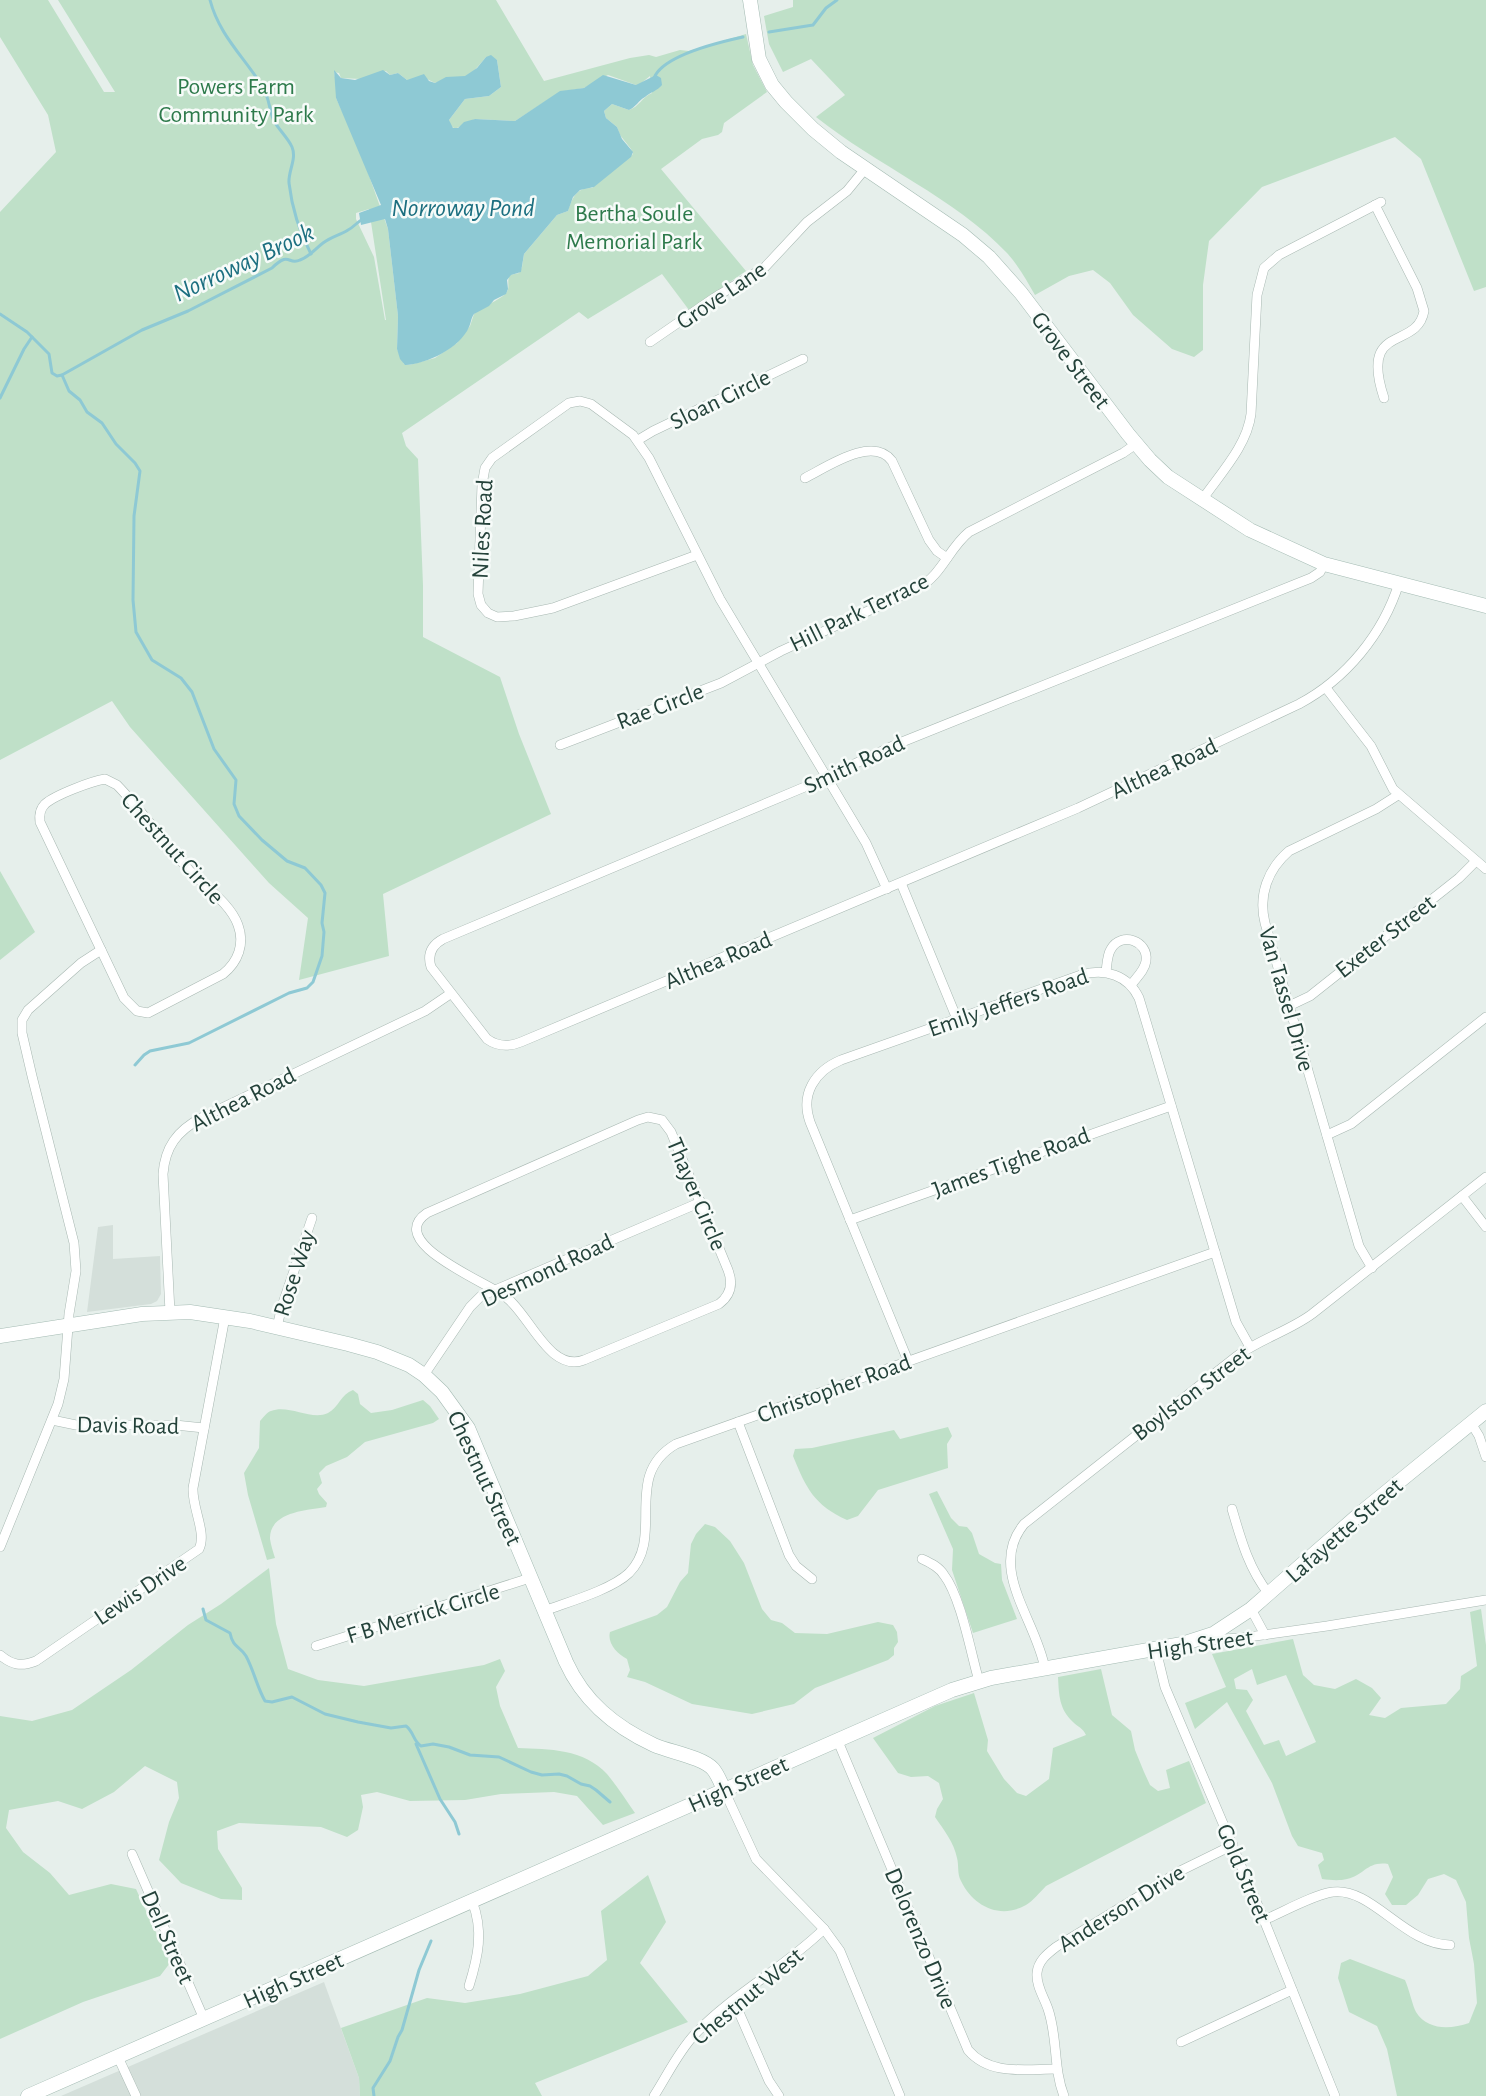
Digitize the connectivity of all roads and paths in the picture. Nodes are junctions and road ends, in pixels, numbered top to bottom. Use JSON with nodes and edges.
{"nodes":[{"id":1,"x":750,"y":0,"type":"edge"},
{"id":2,"x":865,"y":169,"type":"junction"},
{"id":3,"x":650,"y":342,"type":"dead end"},
{"id":4,"x":803,"y":359,"type":"dead end"},
{"id":5,"x":1384,"y":398,"type":"dead end"},
{"id":6,"x":638,"y":440,"type":"junction"},
{"id":7,"x":1136,"y":444,"type":"junction"},
{"id":8,"x":805,"y":478,"type":"dead end"},
{"id":9,"x":1202,"y":500,"type":"junction"},
{"id":10,"x":697,"y":555,"type":"junction"},
{"id":11,"x":947,"y":558,"type":"junction"},
{"id":12,"x":1324,"y":564,"type":"junction"},
{"id":13,"x":1399,"y":583,"type":"junction"},
{"id":14,"x":1486,"y":606,"type":"edge"},
{"id":15,"x":757,"y":663,"type":"junction"},
{"id":16,"x":1326,"y":688,"type":"junction"},
{"id":17,"x":560,"y":745,"type":"dead end"},
{"id":18,"x":826,"y":776,"type":"junction"},
{"id":19,"x":1398,"y":795,"type":"junction"},
{"id":20,"x":1476,"y":861,"type":"junction"},
{"id":21,"x":1486,"y":869,"type":"edge"},
{"id":22,"x":902,"y":883,"type":"junction"},
{"id":23,"x":887,"y":889,"type":"junction"},
{"id":24,"x":101,"y":950,"type":"junction"},
{"id":25,"x":1106,"y":972,"type":"junction"},
{"id":26,"x":1131,"y":985,"type":"junction"},
{"id":27,"x":450,"y":994,"type":"junction"},
{"id":28,"x":1289,"y":1006,"type":"junction"},
{"id":29,"x":1486,"y":1017,"type":"edge"},
{"id":30,"x":957,"y":1019,"type":"junction"},
{"id":31,"x":1172,"y":1106,"type":"junction"},
{"id":32,"x":1327,"y":1135,"type":"junction"},
{"id":33,"x":1486,"y":1177,"type":"edge"},
{"id":34,"x":1462,"y":1196,"type":"junction"},
{"id":35,"x":700,"y":1202,"type":"junction"},
{"id":36,"x":312,"y":1218,"type":"dead end"},
{"id":37,"x":850,"y":1220,"type":"junction"},
{"id":38,"x":1486,"y":1227,"type":"edge"},
{"id":39,"x":1215,"y":1252,"type":"junction"},
{"id":40,"x":1372,"y":1268,"type":"junction"},
{"id":41,"x":495,"y":1290,"type":"junction"},
{"id":42,"x":170,"y":1312,"type":"junction"},
{"id":43,"x":225,"y":1317,"type":"junction"},
{"id":44,"x":68,"y":1325,"type":"junction"},
{"id":45,"x":277,"y":1327,"type":"junction"},
{"id":46,"x":0,"y":1336,"type":"edge"},
{"id":47,"x":1250,"y":1347,"type":"junction"},
{"id":48,"x":908,"y":1361,"type":"junction"},
{"id":49,"x":424,"y":1375,"type":"junction"},
{"id":50,"x":1486,"y":1411,"type":"edge"},
{"id":51,"x":52,"y":1420,"type":"junction"},
{"id":52,"x":738,"y":1422,"type":"junction"},
{"id":53,"x":1471,"y":1423,"type":"junction"},
{"id":54,"x":204,"y":1428,"type":"junction"},
{"id":55,"x":1486,"y":1458,"type":"edge"},
{"id":56,"x":1232,"y":1509,"type":"dead end"},
{"id":57,"x":0,"y":1547,"type":"edge"},
{"id":58,"x":922,"y":1559,"type":"dead end"},
{"id":59,"x":530,"y":1578,"type":"junction"},
{"id":60,"x":812,"y":1579,"type":"dead end"},
{"id":61,"x":1269,"y":1594,"type":"junction"},
{"id":62,"x":1486,"y":1600,"type":"edge"},
{"id":63,"x":1251,"y":1609,"type":"junction"},
{"id":64,"x":544,"y":1611,"type":"junction"},
{"id":65,"x":1265,"y":1635,"type":"junction"},
{"id":66,"x":1196,"y":1641,"type":"junction"},
{"id":67,"x":316,"y":1646,"type":"dead end"},
{"id":68,"x":1156,"y":1650,"type":"junction"},
{"id":69,"x":0,"y":1655,"type":"edge"},
{"id":70,"x":1045,"y":1669,"type":"junction"},
{"id":71,"x":979,"y":1682,"type":"junction"},
{"id":72,"x":837,"y":1739,"type":"junction"},
{"id":73,"x":724,"y":1790,"type":"junction"},
{"id":74,"x":1233,"y":1845,"type":"junction"},
{"id":75,"x":132,"y":1854,"type":"dead end"},
{"id":76,"x":472,"y":1901,"type":"junction"},
{"id":77,"x":1264,"y":1920,"type":"junction"},
{"id":78,"x":824,"y":1929,"type":"junction"},
{"id":79,"x":1450,"y":1945,"type":"dead end"},
{"id":80,"x":469,"y":1986,"type":"dead end"},
{"id":81,"x":1292,"y":1990,"type":"junction"},
{"id":82,"x":734,"y":2001,"type":"junction"},
{"id":83,"x":204,"y":2019,"type":"junction"},
{"id":84,"x":1181,"y":2042,"type":"dead end"},
{"id":85,"x":118,"y":2056,"type":"junction"},
{"id":86,"x":1057,"y":2069,"type":"junction"},
{"id":87,"x":28,"y":2096,"type":"edge"},
{"id":88,"x":136,"y":2096,"type":"edge"},
{"id":89,"x":654,"y":2096,"type":"edge"},
{"id":90,"x":779,"y":2096,"type":"edge"},
{"id":91,"x":900,"y":2096,"type":"edge"},
{"id":92,"x":1064,"y":2096,"type":"edge"},
{"id":93,"x":1335,"y":2096,"type":"edge"}],
"edges":[{"from":1,"to":2,"type":"main road","name":"Grove Street"},
{"from":2,"to":3,"type":"street","name":"Grove Lane"},
{"from":2,"to":7,"type":"main road","name":"Grove Street"},
{"from":4,"to":6,"type":"street","name":"Sloan Circle"},
{"from":5,"to":9,"type":"street"},
{"from":6,"to":10,"type":"street","name":"Niles Road"},
{"from":6,"to":10,"type":"street","name":"Niles Road"},
{"from":7,"to":9,"type":"main road","name":"Grove Street"},
{"from":7,"to":11,"type":"street","name":"Hill Park Terrace"},
{"from":8,"to":11,"type":"street"},
{"from":9,"to":12,"type":"main road","name":"Grove Street"},
{"from":10,"to":15,"type":"street","name":"Niles Road"},
{"from":11,"to":15,"type":"street","name":"Hill Park Terrace"},
{"from":12,"to":13,"type":"main road","name":"Grove Street"},
{"from":12,"to":18,"type":"street","name":"Smith Road"},
{"from":13,"to":14,"type":"main road","name":"Grove Street"},
{"from":13,"to":16,"type":"street","name":"Althea Road"},
{"from":15,"to":17,"type":"street","name":"Rae Circle"},
{"from":15,"to":18,"type":"street","name":"Niles Road"},
{"from":16,"to":19,"type":"street"},
{"from":16,"to":22,"type":"street","name":"Althea Road"},
{"from":18,"to":23,"type":"street","name":"Niles Road"},
{"from":18,"to":27,"type":"street","name":"Smith Road"},
{"from":19,"to":20,"type":"street"},
{"from":19,"to":28,"type":"street","name":"Van Tassel Drive"},
{"from":20,"to":21,"type":"street"},
{"from":20,"to":28,"type":"street","name":"Exeter Street"},
{"from":22,"to":23,"type":"street","name":"Althea Road"},
{"from":22,"to":30,"type":"street"},
{"from":23,"to":27,"type":"street","name":"Althea Road"},
{"from":24,"to":24,"type":"street","name":"Chestnut Circle"},
{"from":24,"to":44,"type":"street"},
{"from":25,"to":26,"type":"street","name":"Emily Jeffers Road"},
{"from":25,"to":26,"type":"street"},
{"from":25,"to":30,"type":"street","name":"Emily Jeffers Road"},
{"from":26,"to":31,"type":"street"},
{"from":27,"to":42,"type":"street","name":"Althea Road"},
{"from":28,"to":32,"type":"street","name":"Van Tassel Drive"},
{"from":29,"to":32,"type":"street"},
{"from":30,"to":37,"type":"street","name":"Emily Jeffers Road"},
{"from":31,"to":37,"type":"street","name":"James Tighe Road"},
{"from":31,"to":39,"type":"street"},
{"from":32,"to":40,"type":"street","name":"Van Tassel Drive"},
{"from":33,"to":34,"type":"street","name":"Boylston Street"},
{"from":34,"to":38,"type":"street"},
{"from":34,"to":40,"type":"street","name":"Boylston Street"},
{"from":35,"to":41,"type":"street","name":"Desmond Road"},
{"from":35,"to":41,"type":"street","name":"Thayer Circle"},
{"from":35,"to":41,"type":"street","name":"Thayer Circle"},
{"from":36,"to":45,"type":"street","name":"Rose Way"},
{"from":37,"to":48,"type":"street","name":"Emily Jeffers Road"},
{"from":39,"to":47,"type":"street"},
{"from":39,"to":48,"type":"street","name":"Christopher Road"},
{"from":40,"to":47,"type":"street","name":"Boylston Street"},
{"from":41,"to":49,"type":"street","name":"Desmond Road"},
{"from":42,"to":43,"type":"main road","name":"Chestnut Street"},
{"from":42,"to":44,"type":"main road","name":"Chestnut Street"},
{"from":43,"to":45,"type":"main road","name":"Chestnut Street"},
{"from":43,"to":54,"type":"street","name":"Lewis Drive"},
{"from":44,"to":46,"type":"main road","name":"Chestnut Street"},
{"from":44,"to":51,"type":"street"},
{"from":45,"to":49,"type":"main road","name":"Chestnut Street"},
{"from":47,"to":70,"type":"street","name":"Boylston Street"},
{"from":48,"to":52,"type":"street","name":"Christopher Road"},
{"from":49,"to":59,"type":"main road","name":"Chestnut Street"},
{"from":50,"to":53,"type":"main road","name":"Lafayette Street"},
{"from":51,"to":54,"type":"street","name":"Davis Road"},
{"from":51,"to":57,"type":"street"},
{"from":52,"to":60,"type":"street"},
{"from":52,"to":64,"type":"street","name":"Christopher Road"},
{"from":53,"to":55,"type":"street"},
{"from":53,"to":61,"type":"main road","name":"Lafayette Street"},
{"from":54,"to":69,"type":"street","name":"Lewis Drive"},
{"from":56,"to":61,"type":"street"},
{"from":58,"to":71,"type":"street"},
{"from":59,"to":64,"type":"main road","name":"Chestnut Street"},
{"from":59,"to":67,"type":"street","name":"F B Merrick Circle"},
{"from":61,"to":63,"type":"main road","name":"Lafayette Street"},
{"from":62,"to":65,"type":"street","name":"High Street"},
{"from":63,"to":65,"type":"street"},
{"from":63,"to":66,"type":"main road","name":"Lafayette Street"},
{"from":64,"to":73,"type":"main road","name":"Chestnut Street"},
{"from":65,"to":66,"type":"street","name":"High Street"},
{"from":66,"to":68,"type":"main road","name":"High Street"},
{"from":68,"to":70,"type":"main road","name":"High Street"},
{"from":68,"to":74,"type":"street","name":"Gold Street"},
{"from":70,"to":71,"type":"main road","name":"High Street"},
{"from":71,"to":72,"type":"main road","name":"High Street"},
{"from":72,"to":73,"type":"main road","name":"High Street"},
{"from":72,"to":86,"type":"street","name":"Delorenzo Drive"},
{"from":73,"to":76,"type":"main road","name":"High Street"},
{"from":73,"to":78,"type":"street","name":"Chestnut West"},
{"from":74,"to":77,"type":"street","name":"Gold Street"},
{"from":74,"to":86,"type":"street","name":"Anderson Drive"},
{"from":75,"to":83,"type":"street","name":"Dell Street"},
{"from":76,"to":80,"type":"street"},
{"from":76,"to":83,"type":"main road","name":"High Street"},
{"from":77,"to":79,"type":"street"},
{"from":77,"to":81,"type":"street","name":"Gold Street"},
{"from":78,"to":82,"type":"street","name":"Chestnut West"},
{"from":78,"to":91,"type":"street","name":"Chestnut West"},
{"from":81,"to":84,"type":"street"},
{"from":81,"to":93,"type":"street","name":"Gold Street"},
{"from":82,"to":89,"type":"street","name":"Chestnut West"},
{"from":82,"to":90,"type":"street"},
{"from":83,"to":85,"type":"main road","name":"High Street"},
{"from":85,"to":87,"type":"main road","name":"High Street"},
{"from":85,"to":88,"type":"street"},
{"from":86,"to":92,"type":"street","name":"Anderson Drive"}]}
